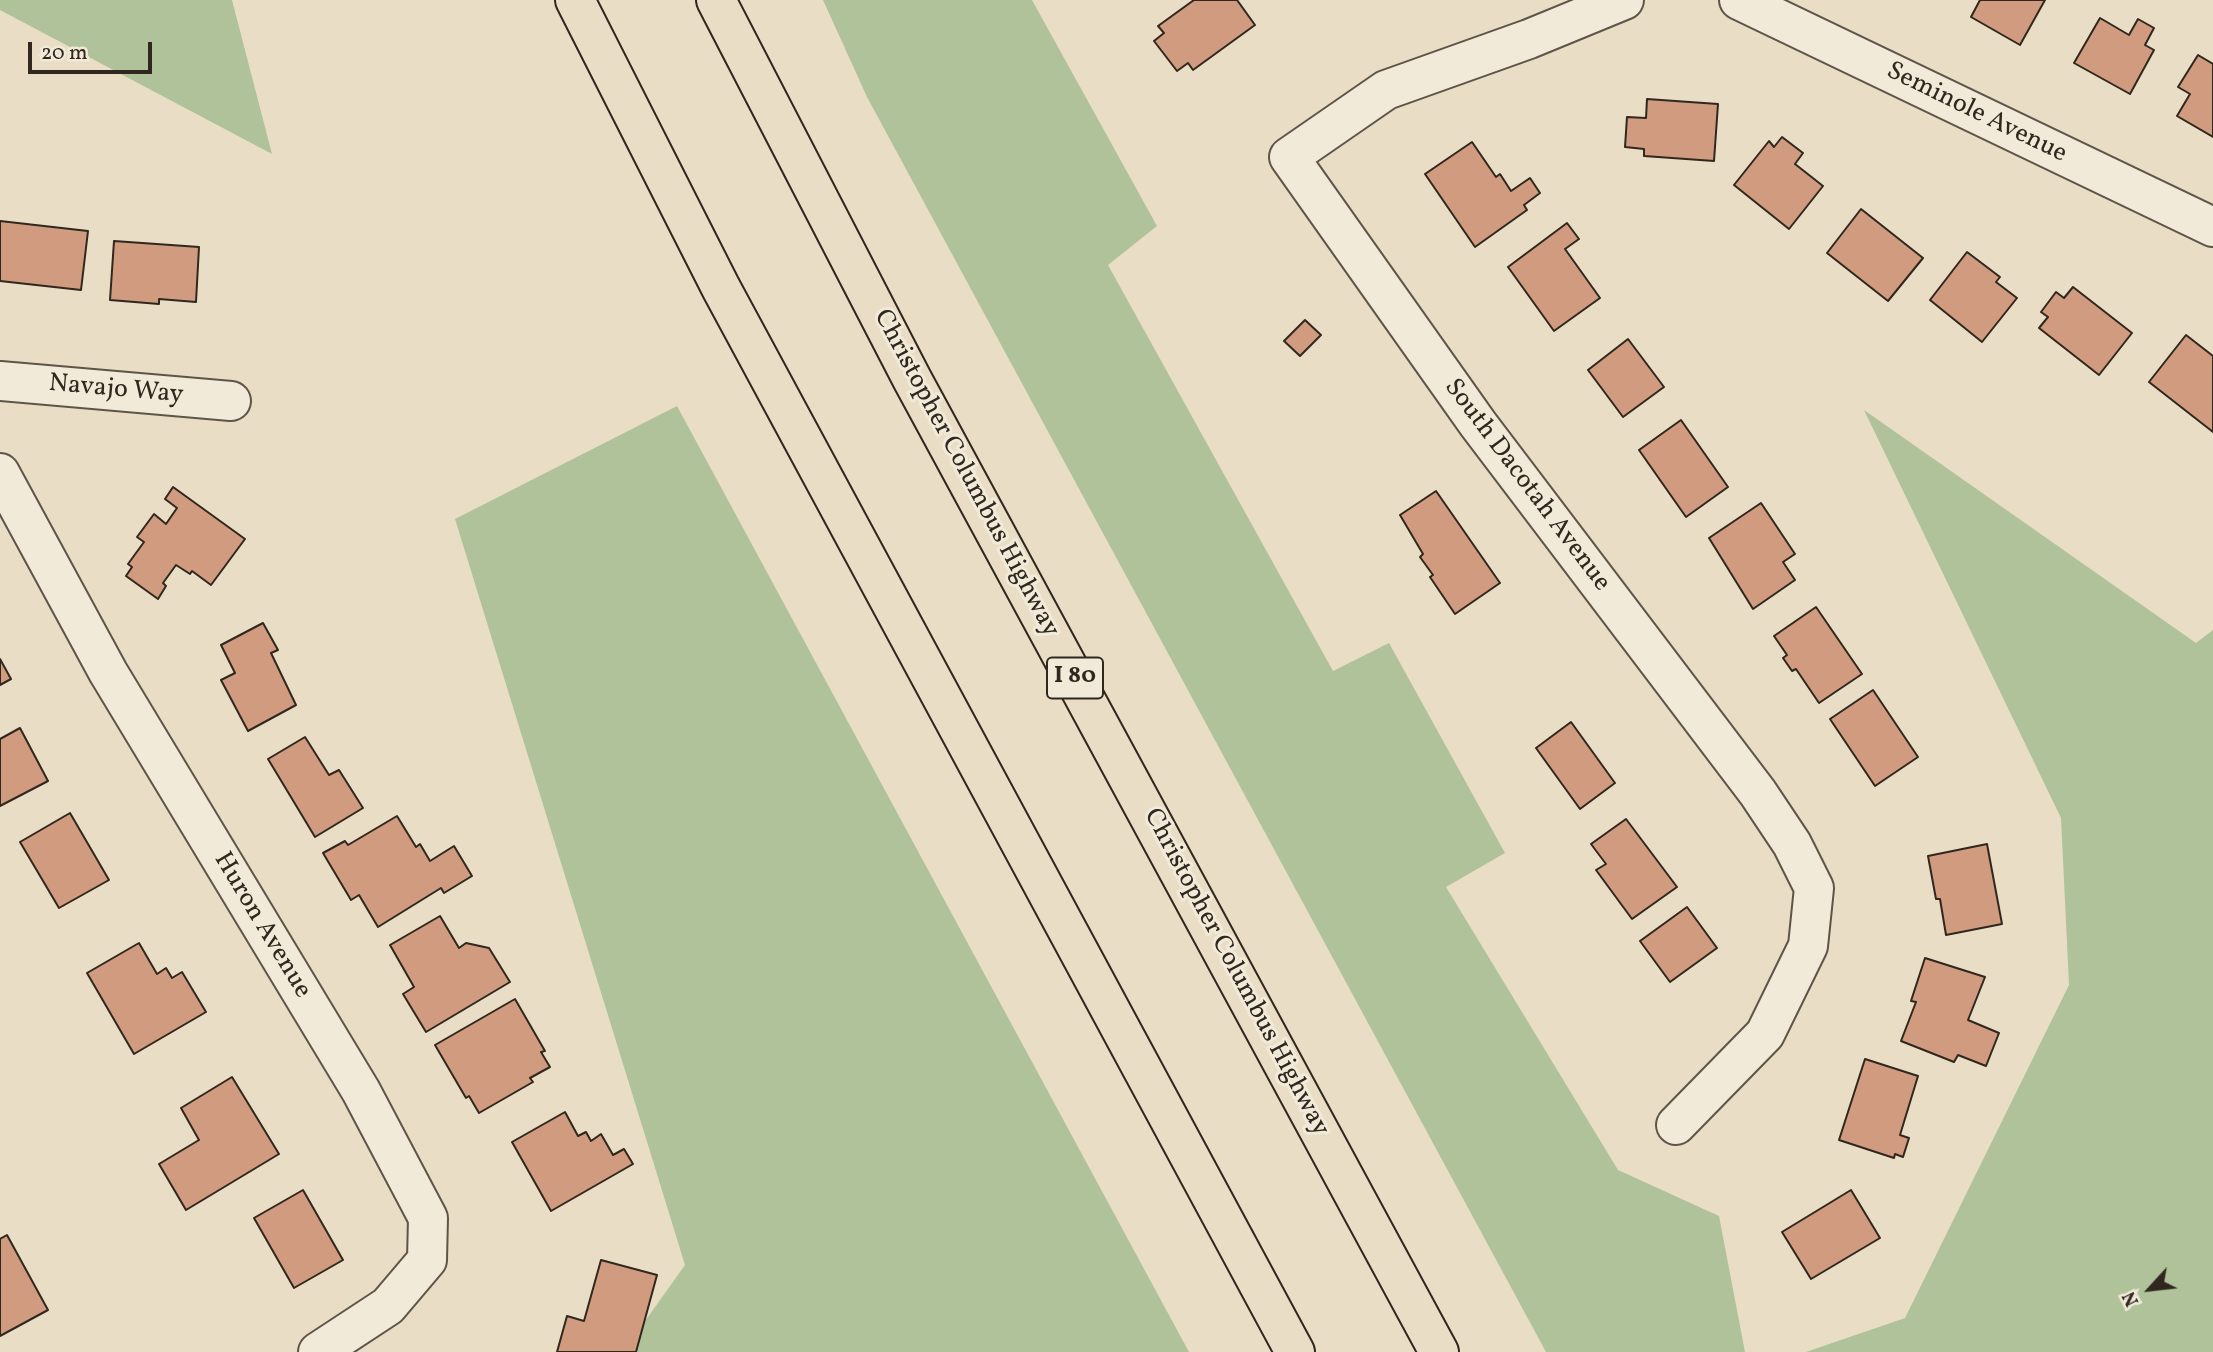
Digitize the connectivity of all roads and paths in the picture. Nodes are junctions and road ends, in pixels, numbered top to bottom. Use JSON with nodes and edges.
{"nodes":[{"id":1,"x":575,"y":0,"type":"edge"},
{"id":2,"x":716,"y":0,"type":"edge"},
{"id":3,"x":1624,"y":0,"type":"edge"},
{"id":4,"x":1739,"y":0,"type":"edge"},
{"id":5,"x":2213,"y":227,"type":"edge"},
{"id":6,"x":0,"y":381,"type":"edge"},
{"id":7,"x":231,"y":401,"type":"dead end"},
{"id":8,"x":0,"y":473,"type":"edge"},
{"id":9,"x":1676,"y":1125,"type":"dead end"},
{"id":10,"x":318,"y":1352,"type":"edge"},
{"id":11,"x":1295,"y":1352,"type":"edge"},
{"id":12,"x":1439,"y":1352,"type":"edge"}],
"edges":[{"from":1,"to":11,"type":"highway"},
{"from":2,"to":12,"type":"highway","name":"Christopher Columbus Highway","number":"I 80"},
{"from":3,"to":9,"type":"street","name":"South Dacotah Avenue"},
{"from":4,"to":5,"type":"street","name":"Seminole Avenue"},
{"from":6,"to":7,"type":"street","name":"Navajo Way"},
{"from":8,"to":10,"type":"street","name":"Huron Avenue"}]}
